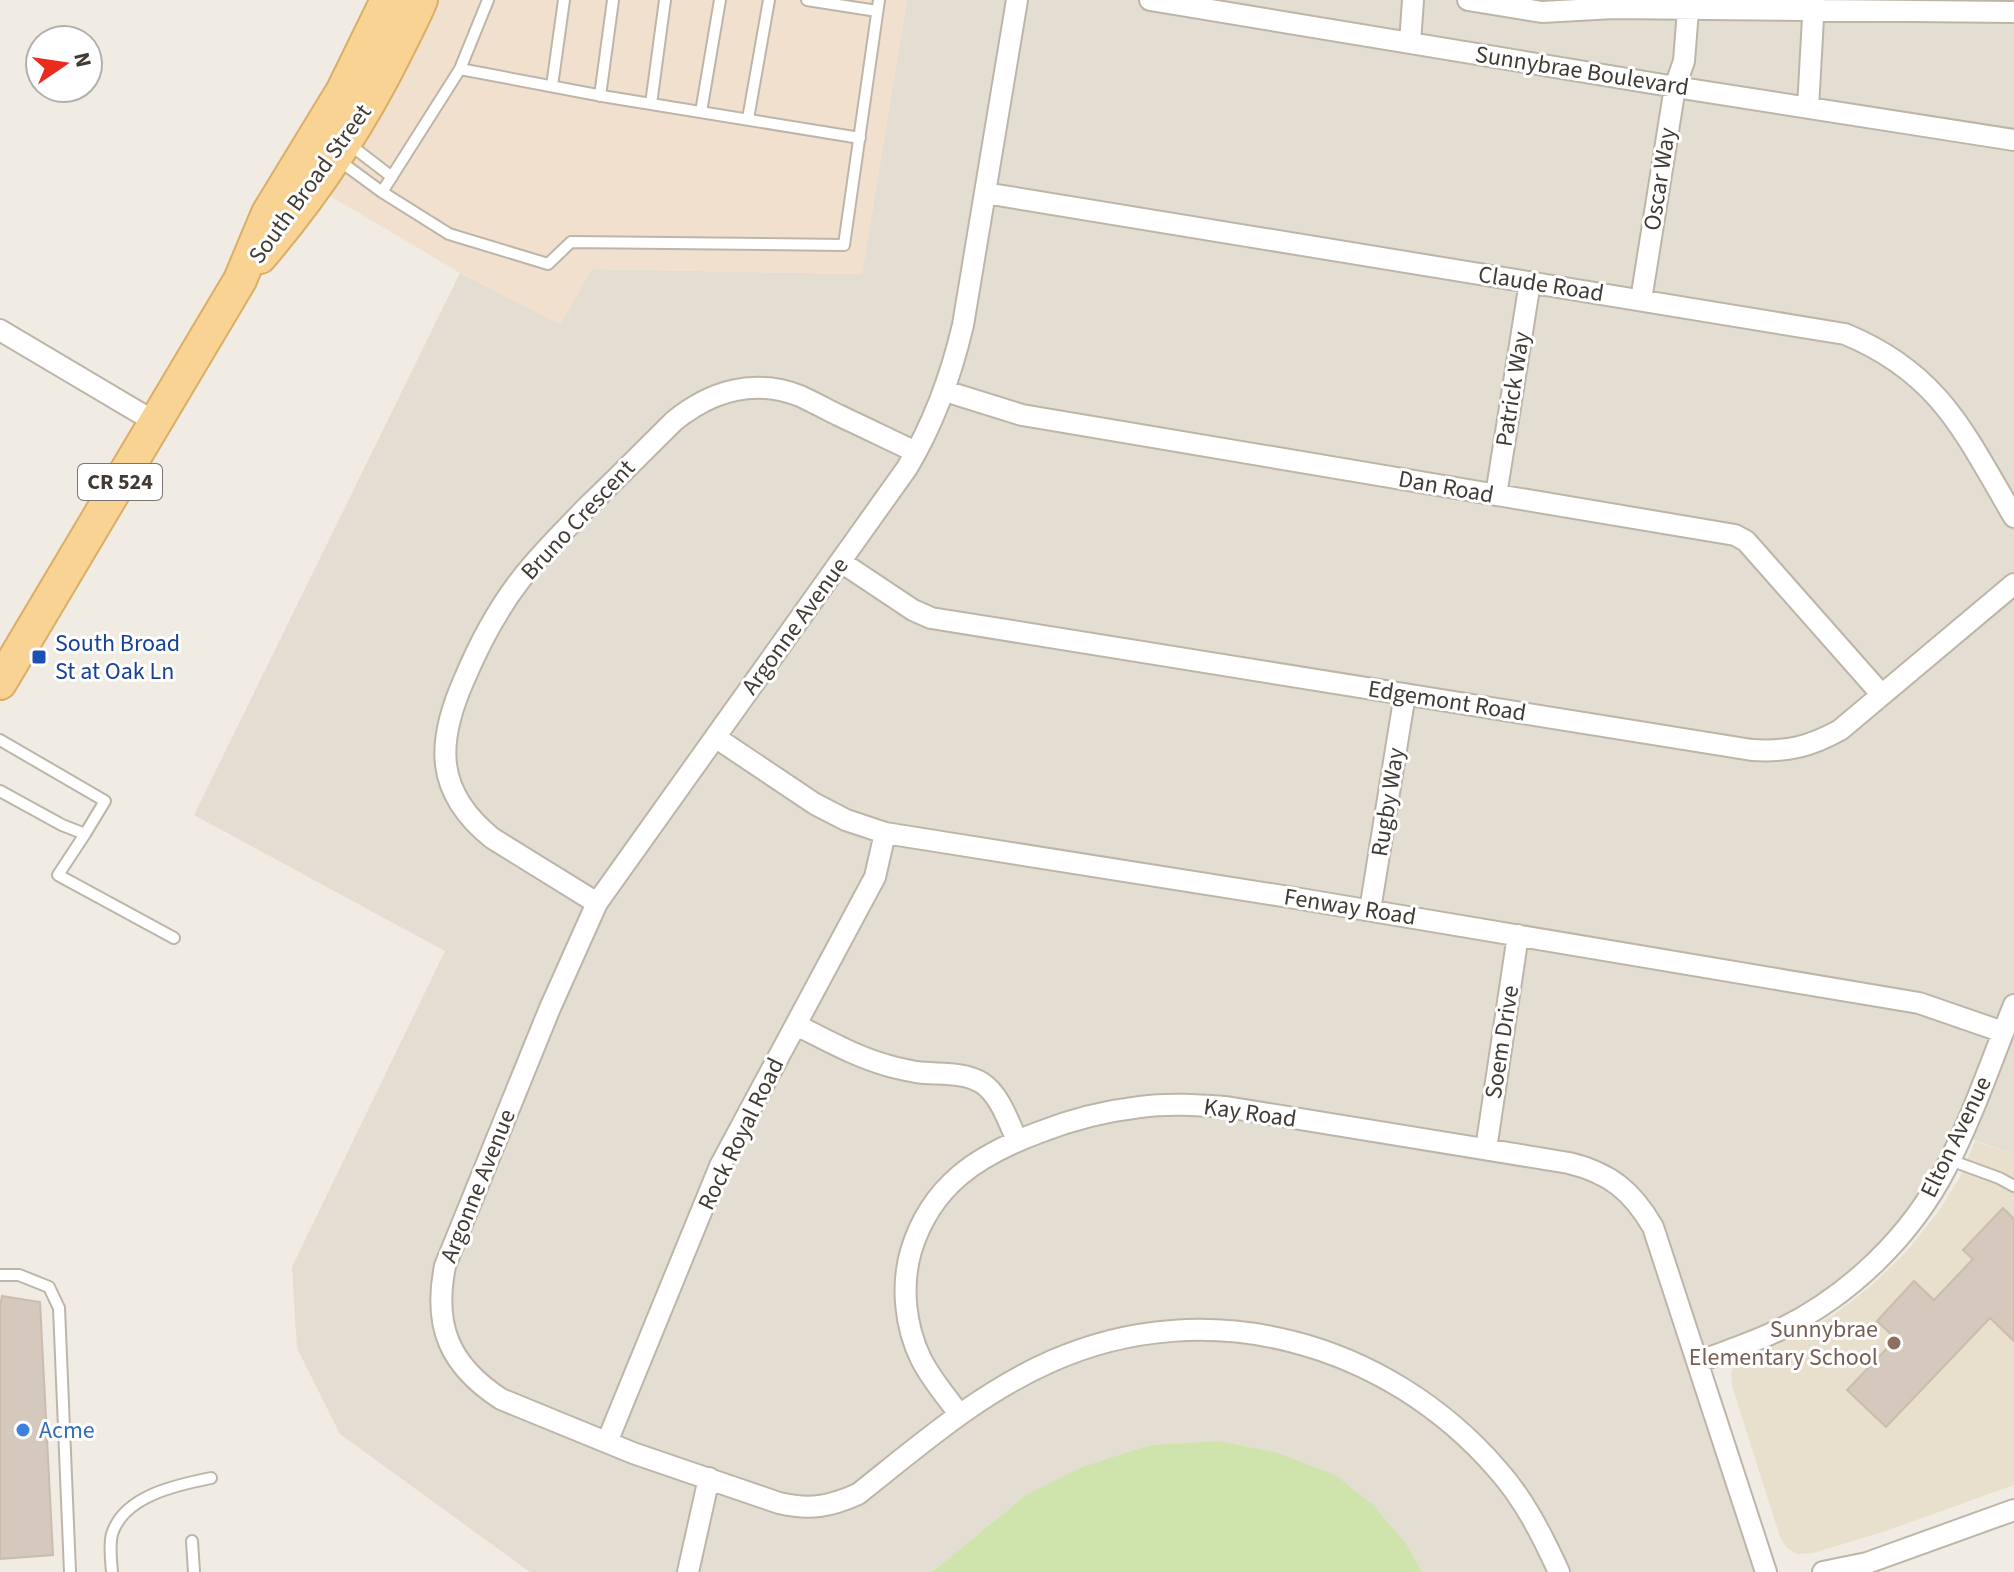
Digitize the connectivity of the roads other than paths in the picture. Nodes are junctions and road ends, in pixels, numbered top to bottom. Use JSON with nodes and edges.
{"nodes":[{"id":1,"x":387,"y":0,"type":"edge"},
{"id":2,"x":421,"y":0,"type":"edge"},
{"id":3,"x":488,"y":0,"type":"edge"},
{"id":4,"x":564,"y":0,"type":"edge"},
{"id":5,"x":613,"y":0,"type":"edge"},
{"id":6,"x":665,"y":0,"type":"edge"},
{"id":7,"x":720,"y":0,"type":"edge"},
{"id":8,"x":769,"y":0,"type":"edge"},
{"id":9,"x":807,"y":0,"type":"edge"},
{"id":10,"x":1017,"y":0,"type":"edge"},
{"id":11,"x":1150,"y":0,"type":"edge"},
{"id":12,"x":1413,"y":0,"type":"edge"},
{"id":13,"x":1468,"y":0,"type":"edge"},
{"id":14,"x":1614,"y":4,"type":"edge"},
{"id":15,"x":878,"y":5,"type":"edge"},
{"id":16,"x":1207,"y":5,"type":"edge"},
{"id":17,"x":1814,"y":5,"type":"edge"},
{"id":18,"x":2013,"y":8,"type":"edge"},
{"id":19,"x":1688,"y":10,"type":"junction"},
{"id":20,"x":1410,"y":43,"type":"junction"},
{"id":21,"x":460,"y":69,"type":"junction"},
{"id":22,"x":552,"y":86,"type":"junction"},
{"id":23,"x":1675,"y":87,"type":"junction"},
{"id":24,"x":378,"y":89,"type":"junction"},
{"id":25,"x":343,"y":90,"type":"junction"},
{"id":26,"x":600,"y":96,"type":"junction"},
{"id":27,"x":651,"y":104,"type":"junction"},
{"id":28,"x":1808,"y":108,"type":"junction"},
{"id":29,"x":701,"y":112,"type":"junction"},
{"id":30,"x":748,"y":119,"type":"junction"},
{"id":31,"x":860,"y":138,"type":"junction"},
{"id":32,"x":2014,"y":140,"type":"edge"},
{"id":33,"x":335,"y":142,"type":"junction"},
{"id":34,"x":392,"y":177,"type":"junction"},
{"id":35,"x":382,"y":192,"type":"junction"},
{"id":36,"x":985,"y":193,"type":"junction"},
{"id":37,"x":1530,"y":282,"type":"junction"},
{"id":38,"x":1641,"y":300,"type":"junction"},
{"id":39,"x":0,"y":330,"type":"edge"},
{"id":40,"x":945,"y":391,"type":"junction"},
{"id":41,"x":155,"y":422,"type":"junction"},
{"id":42,"x":916,"y":452,"type":"junction"},
{"id":43,"x":1496,"y":495,"type":"junction"},
{"id":44,"x":2014,"y":517,"type":"edge"},
{"id":45,"x":841,"y":562,"type":"junction"},
{"id":46,"x":2014,"y":584,"type":"edge"},
{"id":47,"x":0,"y":683,"type":"edge"},
{"id":48,"x":1405,"y":694,"type":"junction"},
{"id":49,"x":1882,"y":695,"type":"junction"},
{"id":50,"x":715,"y":737,"type":"junction"},
{"id":51,"x":0,"y":740,"type":"edge"},
{"id":52,"x":0,"y":791,"type":"edge"},
{"id":53,"x":885,"y":833,"type":"junction"},
{"id":54,"x":85,"y":834,"type":"junction"},
{"id":55,"x":597,"y":903,"type":"junction"},
{"id":56,"x":1370,"y":910,"type":"junction"},
{"id":57,"x":1518,"y":935,"type":"junction"},
{"id":58,"x":174,"y":938,"type":"dead end"},
{"id":59,"x":2014,"y":1005,"type":"edge"},
{"id":60,"x":796,"y":1025,"type":"junction"},
{"id":61,"x":2003,"y":1032,"type":"junction"},
{"id":62,"x":1017,"y":1140,"type":"junction"},
{"id":63,"x":1486,"y":1149,"type":"junction"},
{"id":64,"x":1950,"y":1160,"type":"junction"},
{"id":65,"x":2014,"y":1186,"type":"edge"},
{"id":66,"x":0,"y":1275,"type":"edge"},
{"id":67,"x":1698,"y":1362,"type":"junction"},
{"id":68,"x":959,"y":1414,"type":"junction"},
{"id":69,"x":607,"y":1442,"type":"junction"},
{"id":70,"x":211,"y":1478,"type":"dead end"},
{"id":71,"x":709,"y":1478,"type":"junction"},
{"id":72,"x":2014,"y":1510,"type":"edge"},
{"id":73,"x":192,"y":1541,"type":"dead end"},
{"id":74,"x":70,"y":1572,"type":"edge"},
{"id":75,"x":112,"y":1572,"type":"edge"},
{"id":76,"x":194,"y":1572,"type":"edge"},
{"id":77,"x":688,"y":1572,"type":"edge"},
{"id":78,"x":1559,"y":1572,"type":"edge"},
{"id":79,"x":1766,"y":1572,"type":"edge"},
{"id":80,"x":1823,"y":1572,"type":"edge"}],
"edges":[{"from":1,"to":25,"type":"main road","name":"South Broad Street","number":"CR 524"},
{"from":2,"to":24,"type":"main road","name":"South Broad Street","number":"CR 524"},
{"from":3,"to":21,"type":"lane"},
{"from":4,"to":22,"type":"lane"},
{"from":5,"to":26,"type":"lane"},
{"from":6,"to":27,"type":"lane"},
{"from":7,"to":29,"type":"lane"},
{"from":8,"to":30,"type":"lane"},
{"from":9,"to":15,"type":"lane"},
{"from":10,"to":36,"type":"street","name":"Argonne Avenue"},
{"from":11,"to":16,"type":"street","name":"Sunnybrae Boulevard"},
{"from":12,"to":20,"type":"street"},
{"from":13,"to":14,"type":"street"},
{"from":14,"to":19,"type":"street"},
{"from":15,"to":31,"type":"lane"},
{"from":16,"to":20,"type":"street","name":"Sunnybrae Boulevard"},
{"from":17,"to":18,"type":"street"},
{"from":17,"to":19,"type":"street"},
{"from":17,"to":28,"type":"street"},
{"from":19,"to":23,"type":"street","name":"Oscar Way"},
{"from":20,"to":23,"type":"street","name":"Sunnybrae Boulevard"},
{"from":21,"to":22,"type":"lane"},
{"from":21,"to":34,"type":"lane"},
{"from":22,"to":26,"type":"lane"},
{"from":23,"to":28,"type":"street","name":"Sunnybrae Boulevard"},
{"from":23,"to":38,"type":"street","name":"Oscar Way"},
{"from":24,"to":25,"type":"main road"},
{"from":24,"to":33,"type":"main road","name":"South Broad Street","number":"CR 524"},
{"from":25,"to":33,"type":"main road","name":"South Broad Street","number":"CR 524"},
{"from":26,"to":27,"type":"lane"},
{"from":27,"to":29,"type":"lane"},
{"from":28,"to":32,"type":"street","name":"Sunnybrae Boulevard"},
{"from":29,"to":30,"type":"lane"},
{"from":30,"to":31,"type":"lane"},
{"from":31,"to":35,"type":"lane"},
{"from":33,"to":34,"type":"lane"},
{"from":33,"to":35,"type":"lane"},
{"from":33,"to":41,"type":"main road","name":"South Broad Street","number":"CR 524"},
{"from":34,"to":35,"type":"lane"},
{"from":36,"to":37,"type":"street","name":"Claude Road"},
{"from":36,"to":40,"type":"street","name":"Argonne Avenue"},
{"from":37,"to":38,"type":"street","name":"Claude Road"},
{"from":37,"to":43,"type":"street","name":"Patrick Way"},
{"from":38,"to":44,"type":"street","name":"Claude Road"},
{"from":39,"to":41,"type":"street"},
{"from":40,"to":42,"type":"street","name":"Argonne Avenue"},
{"from":40,"to":43,"type":"street","name":"Dan Road"},
{"from":41,"to":47,"type":"main road","name":"South Broad Street","number":"CR 524"},
{"from":42,"to":45,"type":"street","name":"Argonne Avenue"},
{"from":42,"to":55,"type":"street","name":"Bruno Crescent"},
{"from":43,"to":49,"type":"street","name":"Dan Road"},
{"from":45,"to":48,"type":"street","name":"Edgemont Road"},
{"from":45,"to":50,"type":"street","name":"Argonne Avenue"},
{"from":46,"to":49,"type":"street","name":"Edgemont Road"},
{"from":48,"to":49,"type":"street","name":"Edgemont Road"},
{"from":48,"to":56,"type":"street","name":"Rugby Way"},
{"from":50,"to":53,"type":"street","name":"Fenway Road"},
{"from":50,"to":55,"type":"street","name":"Argonne Avenue"},
{"from":51,"to":54,"type":"lane"},
{"from":52,"to":54,"type":"lane"},
{"from":53,"to":56,"type":"street","name":"Fenway Road"},
{"from":53,"to":60,"type":"street","name":"Rock Royal Road"},
{"from":54,"to":58,"type":"lane"},
{"from":55,"to":69,"type":"street","name":"Argonne Avenue"},
{"from":56,"to":57,"type":"street","name":"Fenway Road"},
{"from":57,"to":61,"type":"street","name":"Fenway Road"},
{"from":57,"to":63,"type":"street","name":"Soem Drive"},
{"from":59,"to":61,"type":"street","name":"Elton Avenue"},
{"from":60,"to":62,"type":"street"},
{"from":60,"to":69,"type":"street","name":"Rock Royal Road"},
{"from":61,"to":64,"type":"street","name":"Elton Avenue"},
{"from":62,"to":63,"type":"street","name":"Kay Road"},
{"from":62,"to":68,"type":"street","name":"Kay Road"},
{"from":63,"to":67,"type":"street","name":"Kay Road"},
{"from":64,"to":65,"type":"lane"},
{"from":64,"to":67,"type":"street","name":"Elton Avenue"},
{"from":66,"to":74,"type":"lane"},
{"from":67,"to":79,"type":"street"},
{"from":68,"to":71,"type":"street","name":"Argonne Avenue"},
{"from":68,"to":78,"type":"street","name":"Argonne Avenue"},
{"from":69,"to":71,"type":"street","name":"Argonne Avenue"},
{"from":70,"to":75,"type":"lane"},
{"from":71,"to":77,"type":"street"},
{"from":72,"to":80,"type":"street"},
{"from":73,"to":76,"type":"lane"}]}
